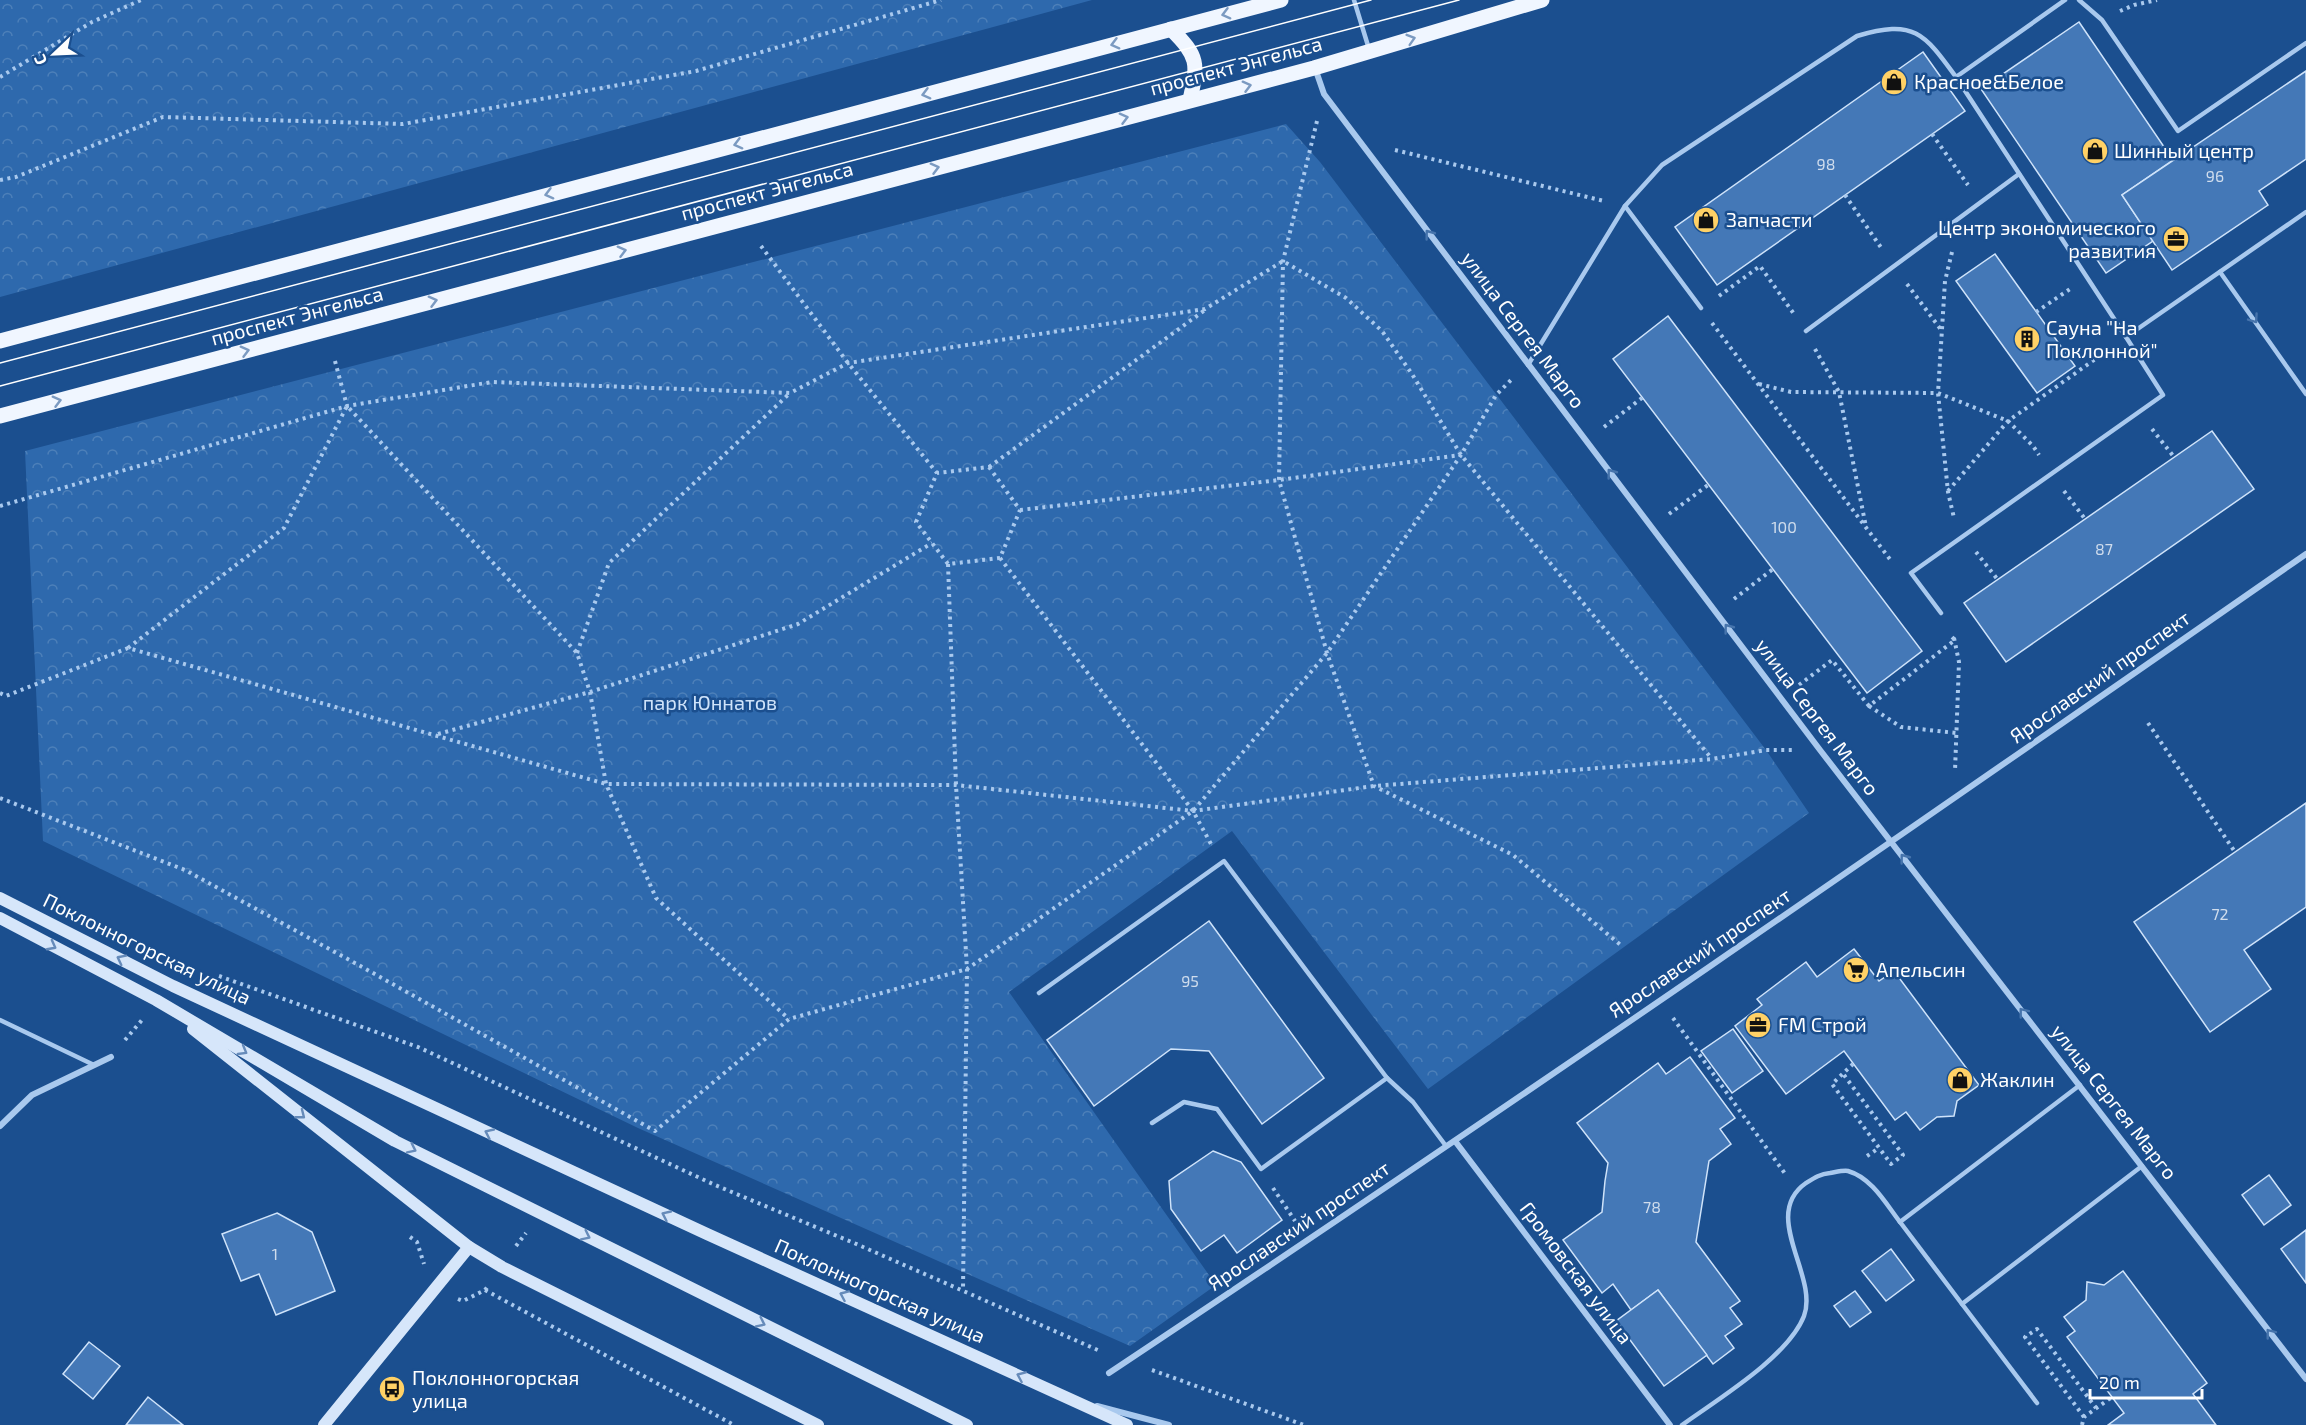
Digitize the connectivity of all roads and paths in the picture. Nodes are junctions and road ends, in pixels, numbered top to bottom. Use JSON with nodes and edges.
{"nodes":[{"id":1,"x":141,"y":0,"type":"edge"},
{"id":2,"x":941,"y":0,"type":"edge"},
{"id":3,"x":1281,"y":0,"type":"edge"},
{"id":4,"x":1354,"y":0,"type":"edge"},
{"id":5,"x":1542,"y":0,"type":"edge"},
{"id":6,"x":2065,"y":0,"type":"edge"},
{"id":7,"x":2079,"y":0,"type":"edge"},
{"id":8,"x":2157,"y":0,"type":"edge"},
{"id":9,"x":2102,"y":20,"type":"junction"},
{"id":10,"x":1171,"y":29,"type":"junction"},
{"id":11,"x":2306,"y":43,"type":"edge"},
{"id":12,"x":1370,"y":51,"type":"junction"},
{"id":13,"x":1314,"y":68,"type":"junction"},
{"id":14,"x":0,"y":77,"type":"edge"},
{"id":15,"x":1956,"y":77,"type":"junction"},
{"id":16,"x":1324,"y":94,"type":"junction"},
{"id":17,"x":1190,"y":100,"type":"junction"},
{"id":18,"x":1932,"y":134,"type":"dead end"},
{"id":19,"x":1359,"y":141,"type":"junction"},
{"id":20,"x":2019,"y":174,"type":"junction"},
{"id":21,"x":0,"y":180,"type":"edge"},
{"id":22,"x":1845,"y":195,"type":"dead end"},
{"id":23,"x":1980,"y":202,"type":"junction"},
{"id":24,"x":1625,"y":206,"type":"junction"},
{"id":25,"x":2306,"y":212,"type":"edge"},
{"id":26,"x":1960,"y":218,"type":"junction"},
{"id":27,"x":761,"y":246,"type":"dead end"},
{"id":28,"x":1283,"y":261,"type":"junction"},
{"id":29,"x":1894,"y":266,"type":"junction"},
{"id":30,"x":2220,"y":272,"type":"junction"},
{"id":31,"x":2086,"y":277,"type":"junction"},
{"id":32,"x":1701,"y":308,"type":"junction"},
{"id":33,"x":1205,"y":309,"type":"junction"},
{"id":34,"x":2037,"y":312,"type":"dead end"},
{"id":35,"x":1806,"y":331,"type":"junction"},
{"id":36,"x":1942,"y":331,"type":"junction"},
{"id":37,"x":2126,"y":337,"type":"junction"},
{"id":38,"x":0,"y":340,"type":"edge"},
{"id":39,"x":336,"y":361,"type":"dead end"},
{"id":40,"x":848,"y":363,"type":"junction"},
{"id":41,"x":1528,"y":365,"type":"junction"},
{"id":42,"x":1758,"y":384,"type":"junction"},
{"id":43,"x":1839,"y":392,"type":"junction"},
{"id":44,"x":790,"y":393,"type":"junction"},
{"id":45,"x":1938,"y":393,"type":"junction"},
{"id":46,"x":2306,"y":394,"type":"edge"},
{"id":47,"x":1642,"y":398,"type":"dead end"},
{"id":48,"x":347,"y":406,"type":"junction"},
{"id":49,"x":2139,"y":411,"type":"junction"},
{"id":50,"x":0,"y":416,"type":"edge"},
{"id":51,"x":2008,"y":421,"type":"junction"},
{"id":52,"x":1587,"y":440,"type":"junction"},
{"id":53,"x":1461,"y":455,"type":"junction"},
{"id":54,"x":2174,"y":457,"type":"dead end"},
{"id":55,"x":989,"y":467,"type":"junction"},
{"id":56,"x":937,"y":473,"type":"junction"},
{"id":57,"x":2051,"y":474,"type":"junction"},
{"id":58,"x":1279,"y":480,"type":"junction"},
{"id":59,"x":1708,"y":485,"type":"dead end"},
{"id":60,"x":1948,"y":492,"type":"junction"},
{"id":61,"x":0,"y":507,"type":"edge"},
{"id":62,"x":1020,"y":510,"type":"junction"},
{"id":63,"x":2085,"y":519,"type":"dead end"},
{"id":64,"x":1652,"y":527,"type":"junction"},
{"id":65,"x":1866,"y":527,"type":"junction"},
{"id":66,"x":1964,"y":535,"type":"junction"},
{"id":67,"x":932,"y":543,"type":"junction"},
{"id":68,"x":2306,"y":554,"type":"edge"},
{"id":69,"x":1000,"y":558,"type":"junction"},
{"id":70,"x":948,"y":564,"type":"junction"},
{"id":71,"x":1894,"y":565,"type":"dead end"},
{"id":72,"x":1773,"y":569,"type":"dead end"},
{"id":73,"x":1998,"y":580,"type":"dead end"},
{"id":74,"x":1716,"y":612,"type":"junction"},
{"id":75,"x":1941,"y":613,"type":"joint"},
{"id":76,"x":1943,"y":627,"type":"dead end"},
{"id":77,"x":1954,"y":640,"type":"junction"},
{"id":78,"x":128,"y":648,"type":"junction"},
{"id":79,"x":577,"y":653,"type":"junction"},
{"id":80,"x":1327,"y":653,"type":"junction"},
{"id":81,"x":591,"y":692,"type":"junction"},
{"id":82,"x":0,"y":693,"type":"edge"},
{"id":83,"x":1781,"y":698,"type":"junction"},
{"id":84,"x":1869,"y":706,"type":"junction"},
{"id":85,"x":2148,"y":723,"type":"dead end"},
{"id":86,"x":1956,"y":733,"type":"junction"},
{"id":87,"x":437,"y":735,"type":"junction"},
{"id":88,"x":1820,"y":750,"type":"junction"},
{"id":89,"x":1712,"y":759,"type":"junction"},
{"id":90,"x":1947,"y":778,"type":"dead end"},
{"id":91,"x":606,"y":784,"type":"junction"},
{"id":92,"x":956,"y":785,"type":"junction"},
{"id":93,"x":1374,"y":786,"type":"junction"},
{"id":94,"x":0,"y":798,"type":"edge"},
{"id":95,"x":1193,"y":811,"type":"junction"},
{"id":96,"x":1891,"y":842,"type":"junction"},
{"id":97,"x":2235,"y":852,"type":"dead end"},
{"id":98,"x":1224,"y":861,"type":"junction"},
{"id":99,"x":0,"y":898,"type":"edge"},
{"id":100,"x":0,"y":918,"type":"edge"},
{"id":101,"x":1623,"y":947,"type":"dead end"},
{"id":102,"x":967,"y":969,"type":"junction"},
{"id":103,"x":215,"y":975,"type":"dead end"},
{"id":104,"x":1039,"y":993,"type":"dead end"},
{"id":105,"x":156,"y":1000,"type":"junction"},
{"id":106,"x":1660,"y":1000,"type":"junction"},
{"id":107,"x":144,"y":1017,"type":"dead end"},
{"id":108,"x":789,"y":1018,"type":"junction"},
{"id":109,"x":0,"y":1020,"type":"edge"},
{"id":110,"x":132,"y":1032,"type":"dead end"},
{"id":111,"x":111,"y":1057,"type":"dead end"},
{"id":112,"x":1854,"y":1064,"type":"dead end"},
{"id":113,"x":94,"y":1065,"type":"junction"},
{"id":114,"x":1844,"y":1075,"type":"junction"},
{"id":115,"x":1387,"y":1078,"type":"junction"},
{"id":116,"x":2080,"y":1085,"type":"junction"},
{"id":117,"x":1152,"y":1123,"type":"dead end"},
{"id":118,"x":0,"y":1126,"type":"edge"},
{"id":119,"x":1455,"y":1141,"type":"junction"},
{"id":120,"x":1446,"y":1146,"type":"junction"},
{"id":121,"x":2142,"y":1166,"type":"junction"},
{"id":122,"x":1796,"y":1190,"type":"junction"},
{"id":123,"x":1282,"y":1201,"type":"dead end"},
{"id":124,"x":1291,"y":1214,"type":"dead end"},
{"id":125,"x":1900,"y":1222,"type":"junction"},
{"id":126,"x":408,"y":1235,"type":"dead end"},
{"id":127,"x":536,"y":1237,"type":"dead end"},
{"id":128,"x":469,"y":1247,"type":"junction"},
{"id":129,"x":501,"y":1267,"type":"junction"},
{"id":130,"x":485,"y":1290,"type":"junction"},
{"id":131,"x":963,"y":1290,"type":"junction"},
{"id":132,"x":432,"y":1292,"type":"junction"},
{"id":133,"x":1962,"y":1304,"type":"junction"},
{"id":134,"x":1104,"y":1353,"type":"dead end"},
{"id":135,"x":1149,"y":1369,"type":"dead end"},
{"id":136,"x":1110,"y":1373,"type":"dead end"},
{"id":137,"x":2306,"y":1379,"type":"edge"},
{"id":138,"x":2112,"y":1396,"type":"dead end"},
{"id":139,"x":1075,"y":1400,"type":"junction"},
{"id":140,"x":2037,"y":1402,"type":"dead end"},
{"id":141,"x":2096,"y":1408,"type":"junction"},
{"id":142,"x":2084,"y":1417,"type":"junction"},
{"id":143,"x":324,"y":1425,"type":"edge"},
{"id":144,"x":734,"y":1425,"type":"edge"},
{"id":145,"x":818,"y":1425,"type":"edge"},
{"id":146,"x":967,"y":1425,"type":"edge"},
{"id":147,"x":1127,"y":1425,"type":"edge"},
{"id":148,"x":1169,"y":1425,"type":"edge"},
{"id":149,"x":1304,"y":1425,"type":"edge"},
{"id":150,"x":1670,"y":1425,"type":"edge"},
{"id":151,"x":1682,"y":1425,"type":"edge"},
{"id":152,"x":2082,"y":1425,"type":"edge"}],
"edges":[{"from":1,"to":14,"type":"path"},
{"from":2,"to":21,"type":"path"},
{"from":3,"to":10,"type":"main road","one_way":true},
{"from":4,"to":12,"type":"lane"},
{"from":12,"to":5,"type":"main road","name":"проспект Энгельса","one_way":true},
{"from":6,"to":15,"type":"lane"},
{"from":7,"to":9,"type":"lane"},
{"from":8,"to":9,"type":"path"},
{"from":9,"to":11,"type":"lane"},
{"from":10,"to":17,"type":"main road"},
{"from":10,"to":38,"type":"main road","one_way":true},
{"from":12,"to":13,"type":"main road","name":"проспект Энгельса"},
{"from":13,"to":16,"type":"street","name":"улица Сергея Марго"},
{"from":17,"to":13,"type":"main road","name":"проспект Энгельса","one_way":true},
{"from":15,"to":20,"type":"lane"},
{"from":15,"to":24,"type":"lane"},
{"from":16,"to":19,"type":"street","name":"улица Сергея Марго"},
{"from":16,"to":28,"type":"path"},
{"from":50,"to":17,"type":"main road","name":"проспект Энгельса","one_way":true},
{"from":18,"to":23,"type":"path"},
{"from":19,"to":24,"type":"path"},
{"from":41,"to":19,"type":"street","name":"улица Сергея Марго","one_way":true},
{"from":20,"to":23,"type":"lane"},
{"from":20,"to":31,"type":"lane"},
{"from":22,"to":29,"type":"path"},
{"from":23,"to":26,"type":"lane"},
{"from":24,"to":32,"type":"lane"},
{"from":24,"to":41,"type":"lane"},
{"from":25,"to":30,"type":"lane"},
{"from":26,"to":29,"type":"lane"},
{"from":26,"to":36,"type":"path"},
{"from":27,"to":40,"type":"path"},
{"from":28,"to":33,"type":"path"},
{"from":28,"to":53,"type":"path"},
{"from":28,"to":58,"type":"path"},
{"from":29,"to":35,"type":"lane"},
{"from":29,"to":36,"type":"path"},
{"from":30,"to":37,"type":"lane"},
{"from":30,"to":46,"type":"lane","one_way":true},
{"from":31,"to":34,"type":"path"},
{"from":31,"to":37,"type":"lane"},
{"from":32,"to":35,"type":"path"},
{"from":32,"to":42,"type":"path"},
{"from":33,"to":40,"type":"path"},
{"from":33,"to":55,"type":"path"},
{"from":35,"to":43,"type":"path"},
{"from":36,"to":45,"type":"path"},
{"from":37,"to":49,"type":"lane"},
{"from":37,"to":51,"type":"path"},
{"from":39,"to":48,"type":"path"},
{"from":40,"to":44,"type":"path"},
{"from":40,"to":56,"type":"path"},
{"from":41,"to":52,"type":"street","name":"улица Сергея Марго"},
{"from":41,"to":53,"type":"path"},
{"from":42,"to":43,"type":"path"},
{"from":42,"to":65,"type":"path"},
{"from":43,"to":45,"type":"path"},
{"from":43,"to":65,"type":"path"},
{"from":44,"to":48,"type":"path"},
{"from":44,"to":79,"type":"path"},
{"from":45,"to":51,"type":"path"},
{"from":45,"to":60,"type":"path"},
{"from":47,"to":52,"type":"path"},
{"from":48,"to":61,"type":"path"},
{"from":48,"to":78,"type":"path"},
{"from":48,"to":79,"type":"path"},
{"from":49,"to":54,"type":"path"},
{"from":49,"to":57,"type":"lane"},
{"from":51,"to":57,"type":"path"},
{"from":51,"to":60,"type":"path"},
{"from":64,"to":52,"type":"street","name":"улица Сергея Марго","one_way":true},
{"from":53,"to":58,"type":"path"},
{"from":53,"to":80,"type":"path"},
{"from":53,"to":89,"type":"path"},
{"from":55,"to":56,"type":"path"},
{"from":55,"to":62,"type":"path"},
{"from":56,"to":67,"type":"path"},
{"from":57,"to":63,"type":"path"},
{"from":57,"to":66,"type":"lane"},
{"from":58,"to":62,"type":"path"},
{"from":58,"to":80,"type":"path"},
{"from":59,"to":64,"type":"path"},
{"from":60,"to":66,"type":"path"},
{"from":62,"to":69,"type":"path"},
{"from":64,"to":74,"type":"street","name":"улица Сергея Марго"},
{"from":65,"to":71,"type":"path"},
{"from":66,"to":73,"type":"path"},
{"from":66,"to":75,"type":"lane"},
{"from":67,"to":70,"type":"path"},
{"from":67,"to":81,"type":"path"},
{"from":68,"to":96,"type":"street","name":"Ярославский проспект"},
{"from":69,"to":70,"type":"path"},
{"from":69,"to":95,"type":"path"},
{"from":70,"to":92,"type":"path"},
{"from":72,"to":74,"type":"path"},
{"from":83,"to":74,"type":"street","name":"улица Сергея Марго","one_way":true},
{"from":75,"to":77,"type":"path"},
{"from":76,"to":77,"type":"path"},
{"from":77,"to":84,"type":"path"},
{"from":77,"to":86,"type":"path"},
{"from":78,"to":82,"type":"path"},
{"from":78,"to":87,"type":"path"},
{"from":79,"to":81,"type":"path"},
{"from":80,"to":93,"type":"path"},
{"from":80,"to":95,"type":"path"},
{"from":81,"to":87,"type":"path"},
{"from":81,"to":91,"type":"path"},
{"from":83,"to":84,"type":"path"},
{"from":83,"to":88,"type":"street","name":"улица Сергея Марго"},
{"from":84,"to":86,"type":"path"},
{"from":85,"to":97,"type":"path"},
{"from":86,"to":90,"type":"path"},
{"from":87,"to":91,"type":"path"},
{"from":88,"to":89,"type":"path"},
{"from":88,"to":96,"type":"street","name":"улица Сергея Марго"},
{"from":89,"to":93,"type":"path"},
{"from":91,"to":92,"type":"path"},
{"from":91,"to":108,"type":"path"},
{"from":92,"to":95,"type":"path"},
{"from":92,"to":102,"type":"path"},
{"from":93,"to":95,"type":"path"},
{"from":93,"to":101,"type":"path"},
{"from":94,"to":108,"type":"path"},
{"from":95,"to":98,"type":"path"},
{"from":95,"to":102,"type":"path"},
{"from":96,"to":106,"type":"street","name":"Ярославский проспект"},
{"from":116,"to":96,"type":"street","name":"улица Сергея Марго","one_way":true},
{"from":98,"to":104,"type":"lane"},
{"from":98,"to":115,"type":"lane"},
{"from":139,"to":99,"type":"main road","name":"Поклонногорская улица","one_way":true},
{"from":100,"to":105,"type":"main road","name":"Поклонногорская улица","one_way":true},
{"from":102,"to":108,"type":"path"},
{"from":102,"to":131,"type":"path"},
{"from":103,"to":131,"type":"path"},
{"from":105,"to":128,"type":"main road","one_way":true},
{"from":105,"to":146,"type":"main road","name":"Поклонногорская улица","one_way":true},
{"from":106,"to":119,"type":"street","name":"Ярославский проспект"},
{"from":106,"to":122,"type":"path"},
{"from":107,"to":110,"type":"path"},
{"from":109,"to":113,"type":"lane"},
{"from":111,"to":113,"type":"street"},
{"from":112,"to":114,"type":"path"},
{"from":113,"to":118,"type":"street"},
{"from":114,"to":114,"type":"path"},
{"from":115,"to":117,"type":"lane"},
{"from":115,"to":120,"type":"lane"},
{"from":116,"to":121,"type":"street","name":"улица Сергея Марго"},
{"from":116,"to":125,"type":"lane"},
{"from":119,"to":120,"type":"street","name":"Ярославский проспект"},
{"from":119,"to":150,"type":"street","name":"Громовская улица"},
{"from":120,"to":136,"type":"street","name":"Ярославский проспект"},
{"from":121,"to":133,"type":"lane"},
{"from":137,"to":121,"type":"street","name":"улица Сергея Марго","one_way":true},
{"from":122,"to":125,"type":"lane"},
{"from":122,"to":151,"type":"lane"},
{"from":123,"to":124,"type":"path"},
{"from":125,"to":133,"type":"lane"},
{"from":126,"to":132,"type":"path"},
{"from":127,"to":129,"type":"path"},
{"from":128,"to":129,"type":"main road"},
{"from":128,"to":132,"type":"main road"},
{"from":129,"to":130,"type":"path"},
{"from":129,"to":145,"type":"main road"},
{"from":130,"to":132,"type":"path"},
{"from":130,"to":144,"type":"path"},
{"from":131,"to":134,"type":"path"},
{"from":132,"to":143,"type":"main road"},
{"from":133,"to":140,"type":"lane"},
{"from":135,"to":149,"type":"path"},
{"from":138,"to":141,"type":"path"},
{"from":139,"to":147,"type":"main road","name":"Поклонногорская улица"},
{"from":139,"to":148,"type":"street"},
{"from":141,"to":142,"type":"path"},
{"from":141,"to":142,"type":"path"},
{"from":142,"to":152,"type":"path"}]}
